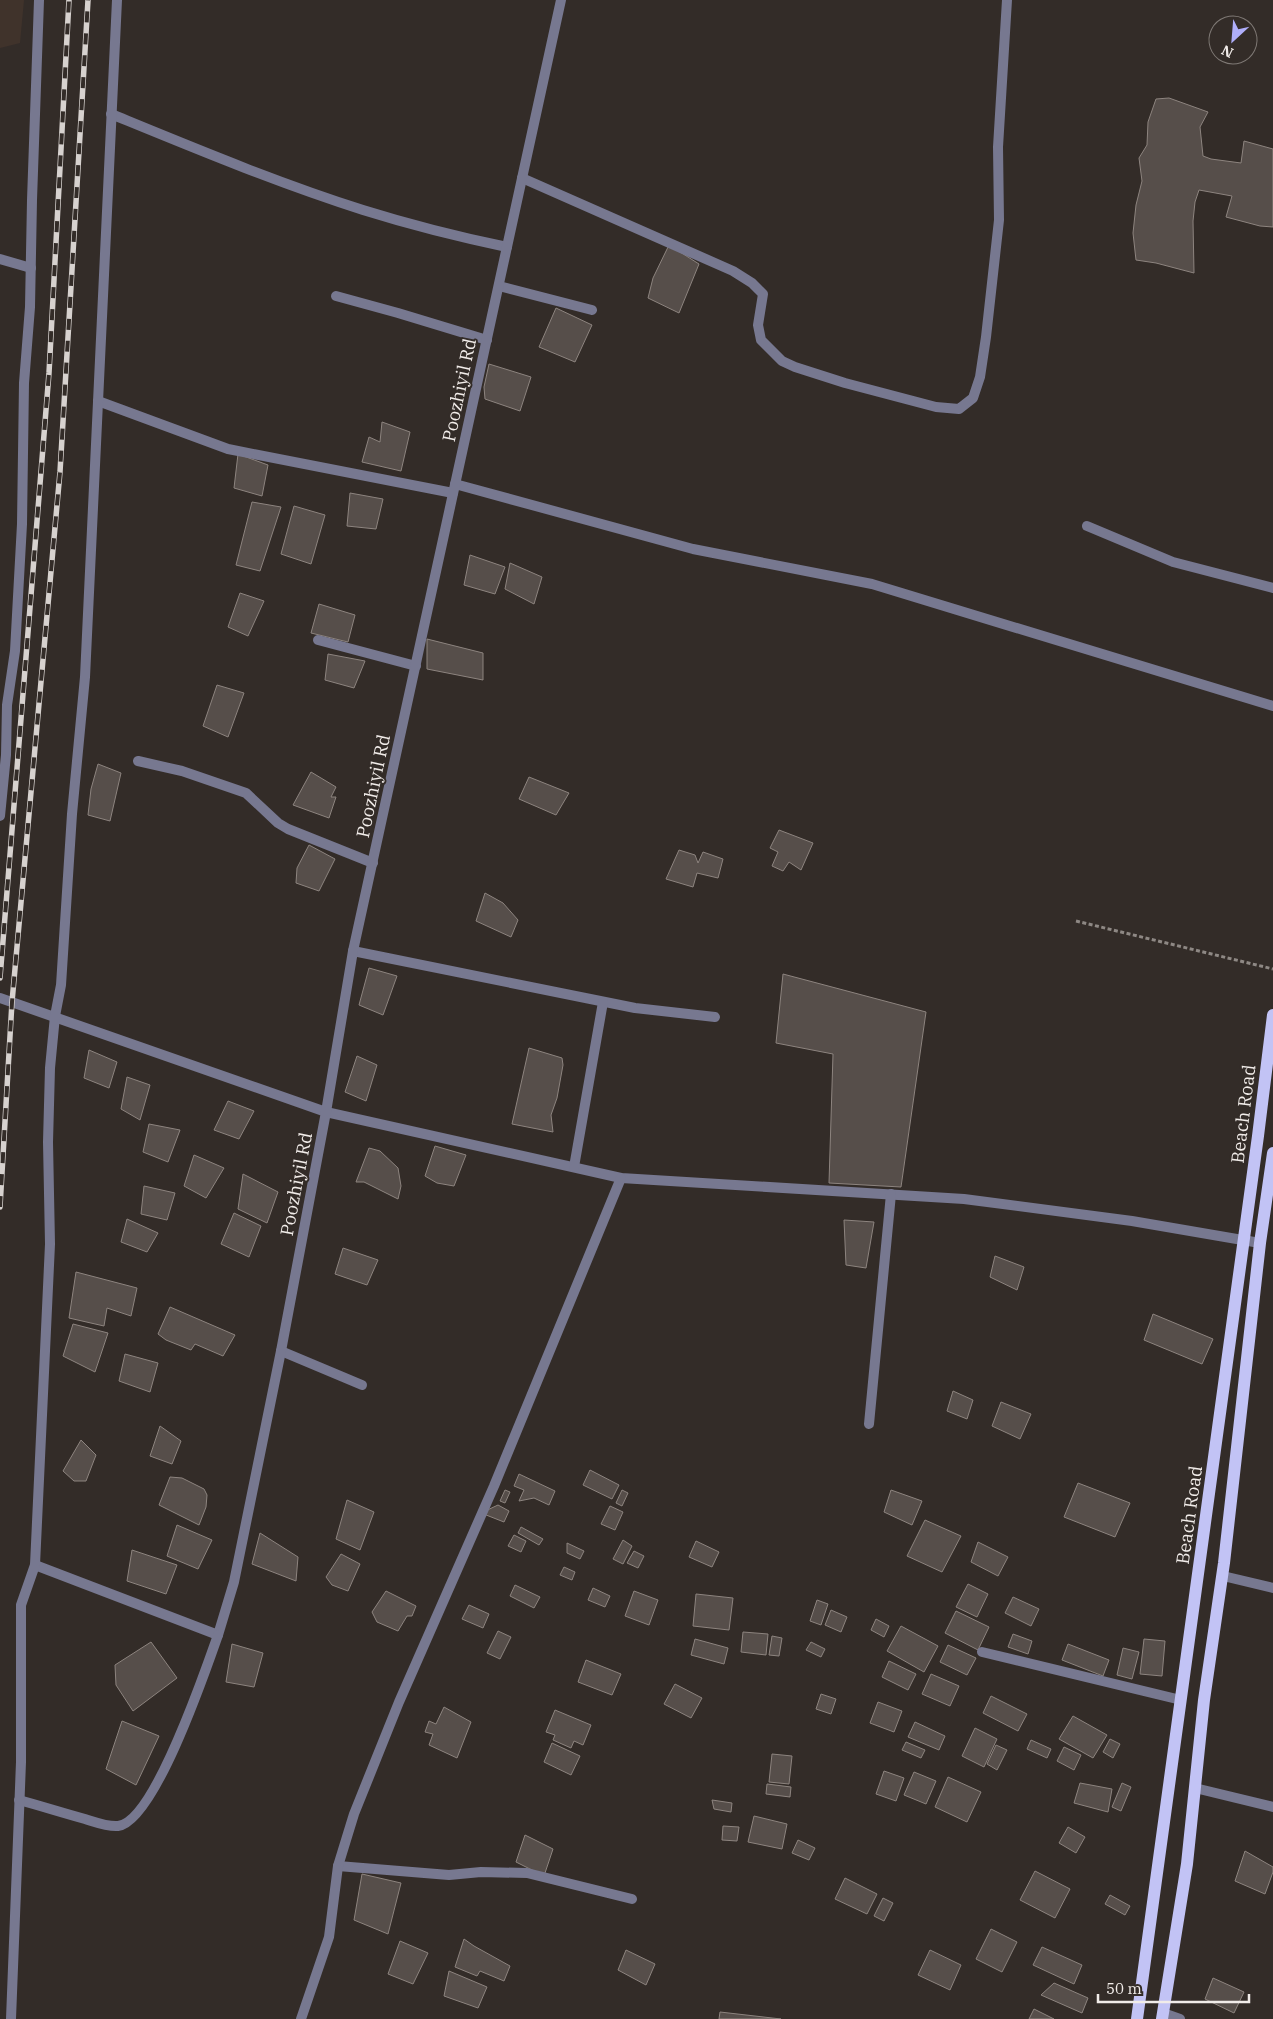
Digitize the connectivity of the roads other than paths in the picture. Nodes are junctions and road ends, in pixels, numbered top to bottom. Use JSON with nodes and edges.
{"nodes":[{"id":1,"x":39,"y":0,"type":"edge"},
{"id":2,"x":116,"y":0,"type":"edge"},
{"id":3,"x":561,"y":0,"type":"edge"},
{"id":4,"x":1007,"y":0,"type":"edge"},
{"id":5,"x":111,"y":114,"type":"junction"},
{"id":6,"x":522,"y":178,"type":"junction"},
{"id":7,"x":507,"y":248,"type":"junction"},
{"id":8,"x":0,"y":259,"type":"edge"},
{"id":9,"x":31,"y":268,"type":"junction"},
{"id":10,"x":498,"y":286,"type":"junction"},
{"id":11,"x":336,"y":296,"type":"dead end"},
{"id":12,"x":592,"y":310,"type":"dead end"},
{"id":13,"x":487,"y":340,"type":"junction"},
{"id":14,"x":98,"y":401,"type":"junction"},
{"id":15,"x":454,"y":489,"type":"junction"},
{"id":16,"x":1086,"y":526,"type":"dead end"},
{"id":17,"x":1273,"y":588,"type":"edge"},
{"id":18,"x":318,"y":640,"type":"dead end"},
{"id":19,"x":416,"y":666,"type":"junction"},
{"id":20,"x":1273,"y":706,"type":"edge"},
{"id":21,"x":138,"y":761,"type":"dead end"},
{"id":22,"x":0,"y":816,"type":"edge"},
{"id":23,"x":373,"y":863,"type":"junction"},
{"id":24,"x":353,"y":951,"type":"junction"},
{"id":25,"x":0,"y":998,"type":"edge"},
{"id":26,"x":603,"y":1002,"type":"junction"},
{"id":27,"x":1273,"y":1015,"type":"edge"},
{"id":28,"x":55,"y":1016,"type":"junction"},
{"id":29,"x":715,"y":1018,"type":"dead end"},
{"id":30,"x":326,"y":1112,"type":"junction"},
{"id":31,"x":1273,"y":1153,"type":"edge"},
{"id":32,"x":574,"y":1168,"type":"junction"},
{"id":33,"x":621,"y":1178,"type":"junction"},
{"id":34,"x":891,"y":1194,"type":"junction"},
{"id":35,"x":1244,"y":1239,"type":"junction"},
{"id":36,"x":1260,"y":1243,"type":"junction"},
{"id":37,"x":281,"y":1351,"type":"junction"},
{"id":38,"x":362,"y":1385,"type":"dead end"},
{"id":39,"x":869,"y":1424,"type":"dead end"},
{"id":40,"x":35,"y":1565,"type":"junction"},
{"id":41,"x":1223,"y":1576,"type":"junction"},
{"id":42,"x":1273,"y":1588,"type":"edge"},
{"id":43,"x":218,"y":1635,"type":"junction"},
{"id":44,"x":982,"y":1652,"type":"dead end"},
{"id":45,"x":1181,"y":1700,"type":"junction"},
{"id":46,"x":1195,"y":1788,"type":"junction"},
{"id":47,"x":19,"y":1800,"type":"junction"},
{"id":48,"x":1273,"y":1807,"type":"edge"},
{"id":49,"x":338,"y":1866,"type":"junction"},
{"id":50,"x":632,"y":1899,"type":"dead end"},
{"id":51,"x":1162,"y":2016,"type":"edge"},
{"id":52,"x":12,"y":2019,"type":"edge"},
{"id":53,"x":301,"y":2019,"type":"edge"},
{"id":54,"x":1137,"y":2019,"type":"edge"},
{"id":55,"x":1180,"y":2019,"type":"edge"}],
"edges":[{"from":1,"to":9,"type":"street"},
{"from":2,"to":5,"type":"street"},
{"from":3,"to":6,"type":"street","name":"Poozhiyil Rd"},
{"from":4,"to":6,"type":"street"},
{"from":5,"to":7,"type":"street"},
{"from":5,"to":14,"type":"street"},
{"from":6,"to":7,"type":"street","name":"Poozhiyil Rd"},
{"from":7,"to":10,"type":"street","name":"Poozhiyil Rd"},
{"from":8,"to":9,"type":"street"},
{"from":9,"to":22,"type":"street"},
{"from":10,"to":12,"type":"street"},
{"from":10,"to":13,"type":"street","name":"Poozhiyil Rd"},
{"from":11,"to":13,"type":"street"},
{"from":13,"to":15,"type":"street","name":"Poozhiyil Rd"},
{"from":14,"to":15,"type":"street"},
{"from":14,"to":28,"type":"street"},
{"from":15,"to":19,"type":"street","name":"Poozhiyil Rd"},
{"from":15,"to":20,"type":"street"},
{"from":16,"to":17,"type":"street"},
{"from":18,"to":19,"type":"street"},
{"from":19,"to":23,"type":"street","name":"Poozhiyil Rd"},
{"from":21,"to":23,"type":"street"},
{"from":23,"to":24,"type":"street","name":"Poozhiyil Rd"},
{"from":24,"to":26,"type":"street"},
{"from":24,"to":30,"type":"street","name":"Poozhiyil Rd"},
{"from":25,"to":28,"type":"street"},
{"from":26,"to":29,"type":"street"},
{"from":26,"to":32,"type":"street"},
{"from":27,"to":35,"type":"main road","name":"Beach Road"},
{"from":28,"to":30,"type":"street"},
{"from":28,"to":40,"type":"street"},
{"from":30,"to":32,"type":"street"},
{"from":30,"to":37,"type":"street","name":"Poozhiyil Rd"},
{"from":31,"to":36,"type":"main road"},
{"from":32,"to":33,"type":"street"},
{"from":33,"to":34,"type":"street"},
{"from":33,"to":49,"type":"street"},
{"from":34,"to":35,"type":"street"},
{"from":34,"to":39,"type":"street"},
{"from":35,"to":36,"type":"street"},
{"from":35,"to":45,"type":"main road","name":"Beach Road"},
{"from":36,"to":41,"type":"main road"},
{"from":37,"to":38,"type":"street"},
{"from":37,"to":43,"type":"street","name":"Poozhiyil Rd"},
{"from":40,"to":43,"type":"street"},
{"from":40,"to":47,"type":"street"},
{"from":41,"to":42,"type":"street"},
{"from":41,"to":46,"type":"main road"},
{"from":43,"to":47,"type":"street","name":"Poozhiyil Rd"},
{"from":44,"to":45,"type":"street"},
{"from":45,"to":54,"type":"main road","name":"Beach Road"},
{"from":46,"to":48,"type":"street"},
{"from":46,"to":51,"type":"main road"},
{"from":47,"to":52,"type":"street"},
{"from":49,"to":50,"type":"street"},
{"from":49,"to":53,"type":"street"},
{"from":51,"to":55,"type":"street"}]}
